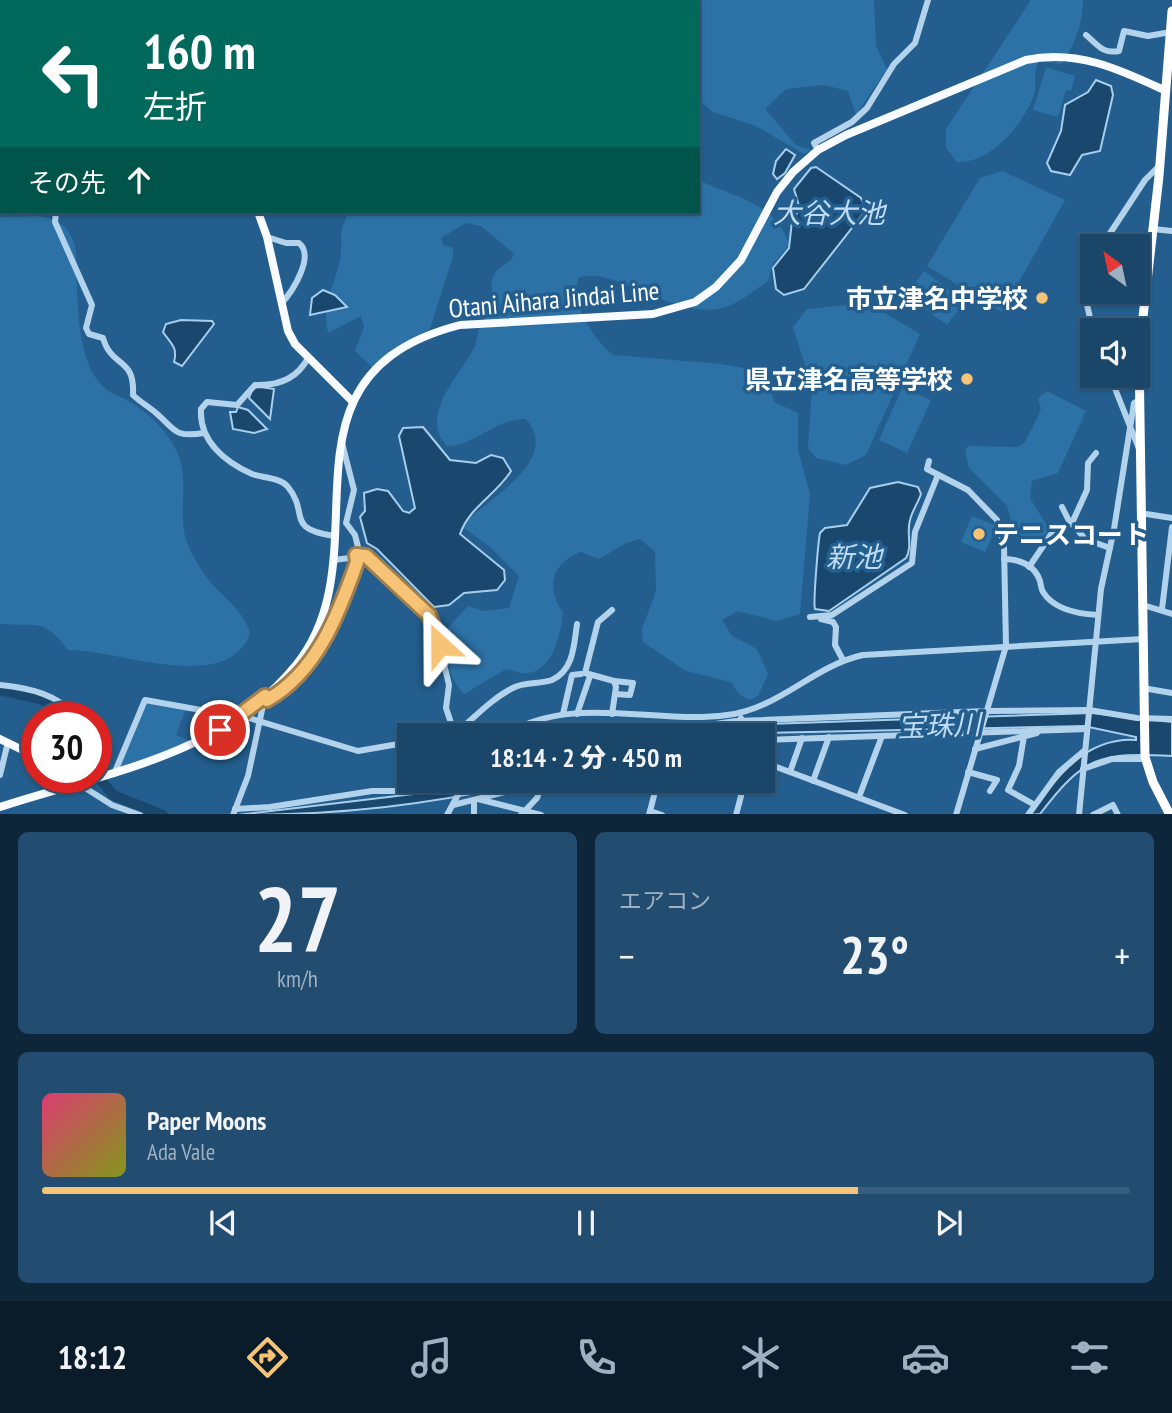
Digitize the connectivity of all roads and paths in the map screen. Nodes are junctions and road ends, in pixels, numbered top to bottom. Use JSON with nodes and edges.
{"nodes":[{"id":1,"x":929,"y":0,"type":"edge"},
{"id":2,"x":1172,"y":11,"type":"edge"},
{"id":3,"x":1171,"y":33,"type":"edge"},
{"id":4,"x":1086,"y":35,"type":"dead end"},
{"id":5,"x":1170,"y":93,"type":"edge"},
{"id":6,"x":818,"y":150,"type":"junction"},
{"id":7,"x":1160,"y":165,"type":"junction"},
{"id":8,"x":56,"y":214,"type":"edge"},
{"id":9,"x":259,"y":214,"type":"edge"},
{"id":10,"x":1153,"y":229,"type":"junction"},
{"id":11,"x":1172,"y":231,"type":"edge"},
{"id":12,"x":1110,"y":234,"type":"edge"},
{"id":13,"x":267,"y":237,"type":"junction"},
{"id":14,"x":1074,"y":282,"type":"dead end"},
{"id":15,"x":1080,"y":285,"type":"edge"},
{"id":16,"x":280,"y":305,"type":"junction"},
{"id":17,"x":308,"y":358,"type":"junction"},
{"id":18,"x":1115,"y":388,"type":"edge"},
{"id":19,"x":1139,"y":400,"type":"junction"},
{"id":20,"x":353,"y":402,"type":"junction"},
{"id":21,"x":1130,"y":428,"type":"junction"},
{"id":22,"x":204,"y":433,"type":"junction"},
{"id":23,"x":340,"y":441,"type":"junction"},
{"id":24,"x":1140,"y":452,"type":"junction"},
{"id":25,"x":1096,"y":453,"type":"dead end"},
{"id":26,"x":929,"y":461,"type":"dead end"},
{"id":27,"x":938,"y":475,"type":"junction"},
{"id":28,"x":1062,"y":507,"type":"dead end"},
{"id":29,"x":1140,"y":513,"type":"junction"},
{"id":30,"x":1172,"y":518,"type":"edge"},
{"id":31,"x":1071,"y":523,"type":"junction"},
{"id":32,"x":1172,"y":527,"type":"edge"},
{"id":33,"x":334,"y":536,"type":"junction"},
{"id":34,"x":1110,"y":548,"type":"junction"},
{"id":35,"x":358,"y":555,"type":"junction"},
{"id":36,"x":1004,"y":559,"type":"junction"},
{"id":37,"x":332,"y":560,"type":"junction"},
{"id":38,"x":1029,"y":567,"type":"junction"},
{"id":39,"x":1143,"y":605,"type":"junction"},
{"id":40,"x":1162,"y":609,"type":"junction"},
{"id":41,"x":612,"y":610,"type":"dead end"},
{"id":42,"x":1172,"y":614,"type":"edge"},
{"id":43,"x":1098,"y":615,"type":"junction"},
{"id":44,"x":577,"y":624,"type":"dead end"},
{"id":45,"x":1143,"y":639,"type":"junction"},
{"id":46,"x":1096,"y":641,"type":"junction"},
{"id":47,"x":1006,"y":646,"type":"junction"},
{"id":48,"x":843,"y":660,"type":"junction"},
{"id":49,"x":566,"y":669,"type":"junction"},
{"id":50,"x":585,"y":674,"type":"junction"},
{"id":51,"x":614,"y":681,"type":"junction"},
{"id":52,"x":0,"y":685,"type":"edge"},
{"id":53,"x":1143,"y":688,"type":"junction"},
{"id":54,"x":1172,"y":693,"type":"edge"},
{"id":55,"x":615,"y":694,"type":"junction"},
{"id":56,"x":266,"y":698,"type":"junction"},
{"id":57,"x":59,"y":702,"type":"edge"},
{"id":58,"x":1089,"y":710,"type":"junction"},
{"id":59,"x":986,"y":711,"type":"junction"},
{"id":60,"x":740,"y":713,"type":"junction"},
{"id":61,"x":563,"y":714,"type":"junction"},
{"id":62,"x":577,"y":714,"type":"junction"},
{"id":63,"x":612,"y":714,"type":"junction"},
{"id":64,"x":241,"y":716,"type":"junction"},
{"id":65,"x":673,"y":716,"type":"junction"},
{"id":66,"x":1143,"y":719,"type":"junction"},
{"id":67,"x":1172,"y":719,"type":"edge"},
{"id":68,"x":260,"y":720,"type":"junction"},
{"id":69,"x":742,"y":722,"type":"junction"},
{"id":70,"x":451,"y":723,"type":"edge"},
{"id":71,"x":466,"y":723,"type":"edge"},
{"id":72,"x":527,"y":723,"type":"edge"},
{"id":73,"x":671,"y":723,"type":"edge"},
{"id":74,"x":735,"y":723,"type":"edge"},
{"id":75,"x":1087,"y":729,"type":"junction"},
{"id":76,"x":1041,"y":730,"type":"junction"},
{"id":77,"x":980,"y":731,"type":"junction"},
{"id":78,"x":882,"y":736,"type":"junction"},
{"id":79,"x":1024,"y":736,"type":"junction"},
{"id":80,"x":830,"y":737,"type":"junction"},
{"id":81,"x":802,"y":738,"type":"junction"},
{"id":82,"x":775,"y":739,"type":"edge"},
{"id":83,"x":4,"y":741,"type":"edge"},
{"id":84,"x":397,"y":744,"type":"edge"},
{"id":85,"x":21,"y":749,"type":"edge"},
{"id":86,"x":975,"y":749,"type":"junction"},
{"id":87,"x":1085,"y":751,"type":"junction"},
{"id":88,"x":1145,"y":758,"type":"junction"},
{"id":89,"x":775,"y":766,"type":"edge"},
{"id":90,"x":1083,"y":768,"type":"junction"},
{"id":91,"x":790,"y":772,"type":"junction"},
{"id":92,"x":968,"y":772,"type":"junction"},
{"id":93,"x":114,"y":774,"type":"joint"},
{"id":94,"x":0,"y":775,"type":"edge"},
{"id":95,"x":813,"y":781,"type":"junction"},
{"id":96,"x":397,"y":791,"type":"edge"},
{"id":97,"x":990,"y":791,"type":"dead end"},
{"id":98,"x":48,"y":793,"type":"edge"},
{"id":99,"x":93,"y":793,"type":"edge"},
{"id":100,"x":459,"y":793,"type":"edge"},
{"id":101,"x":503,"y":793,"type":"edge"},
{"id":102,"x":539,"y":793,"type":"edge"},
{"id":103,"x":654,"y":793,"type":"edge"},
{"id":104,"x":740,"y":793,"type":"edge"},
{"id":105,"x":859,"y":797,"type":"junction"},
{"id":106,"x":475,"y":800,"type":"junction"},
{"id":107,"x":454,"y":802,"type":"junction"},
{"id":108,"x":1035,"y":804,"type":"junction"},
{"id":109,"x":0,"y":807,"type":"edge"},
{"id":110,"x":234,"y":812,"type":"edge"},
{"id":111,"x":523,"y":813,"type":"edge"},
{"id":112,"x":649,"y":813,"type":"edge"},
{"id":113,"x":140,"y":814,"type":"edge"},
{"id":114,"x":447,"y":814,"type":"edge"},
{"id":115,"x":474,"y":814,"type":"edge"},
{"id":116,"x":541,"y":814,"type":"edge"},
{"id":117,"x":662,"y":814,"type":"edge"},
{"id":118,"x":736,"y":814,"type":"edge"},
{"id":119,"x":905,"y":814,"type":"edge"},
{"id":120,"x":956,"y":814,"type":"edge"},
{"id":121,"x":1028,"y":814,"type":"edge"},
{"id":122,"x":1080,"y":814,"type":"edge"},
{"id":123,"x":1093,"y":814,"type":"edge"},
{"id":124,"x":1118,"y":814,"type":"edge"},
{"id":125,"x":1170,"y":814,"type":"edge"}],
"edges":[{"from":1,"to":6,"type":"street"},
{"from":2,"to":3,"type":"highway"},
{"from":3,"to":4,"type":"street"},
{"from":3,"to":5,"type":"highway"},
{"from":5,"to":6,"type":"main road","name":"Otani Aihara Jindai Line"},
{"from":5,"to":7,"type":"highway"},
{"from":6,"to":20,"type":"main road","name":"Otani Aihara Jindai Line"},
{"from":7,"to":10,"type":"highway"},
{"from":7,"to":12,"type":"street"},
{"from":8,"to":22,"type":"street"},
{"from":9,"to":13,"type":"main road"},
{"from":10,"to":11,"type":"street"},
{"from":10,"to":19,"type":"highway"},
{"from":13,"to":16,"type":"main road"},
{"from":13,"to":16,"type":"street"},
{"from":14,"to":15,"type":"street"},
{"from":16,"to":17,"type":"main road"},
{"from":17,"to":20,"type":"main road"},
{"from":17,"to":22,"type":"street"},
{"from":18,"to":21,"type":"street"},
{"from":19,"to":21,"type":"street"},
{"from":19,"to":24,"type":"highway"},
{"from":20,"to":23,"type":"main road","name":"Otani Aihara Jindai Line"},
{"from":21,"to":24,"type":"street"},
{"from":21,"to":34,"type":"street"},
{"from":22,"to":33,"type":"street"},
{"from":23,"to":33,"type":"main road","name":"Otani Aihara Jindai Line"},
{"from":23,"to":35,"type":"street"},
{"from":24,"to":29,"type":"highway"},
{"from":25,"to":31,"type":"street"},
{"from":26,"to":27,"type":"street"},
{"from":27,"to":36,"type":"street"},
{"from":27,"to":48,"type":"street"},
{"from":28,"to":31,"type":"street"},
{"from":29,"to":30,"type":"street"},
{"from":29,"to":39,"type":"highway"},
{"from":31,"to":34,"type":"street"},
{"from":31,"to":38,"type":"street"},
{"from":32,"to":40,"type":"street"},
{"from":33,"to":37,"type":"main road","name":"Otani Aihara Jindai Line"},
{"from":34,"to":43,"type":"street"},
{"from":35,"to":37,"type":"street"},
{"from":35,"to":56,"type":"street"},
{"from":35,"to":70,"type":"street"},
{"from":36,"to":38,"type":"street"},
{"from":36,"to":47,"type":"street"},
{"from":37,"to":56,"type":"main road","name":"Otani Aihara Jindai Line"},
{"from":38,"to":43,"type":"street"},
{"from":39,"to":40,"type":"street"},
{"from":39,"to":45,"type":"highway"},
{"from":40,"to":42,"type":"street"},
{"from":41,"to":50,"type":"street"},
{"from":43,"to":46,"type":"street"},
{"from":44,"to":49,"type":"street"},
{"from":45,"to":46,"type":"street"},
{"from":45,"to":53,"type":"highway"},
{"from":46,"to":47,"type":"street"},
{"from":46,"to":58,"type":"street"},
{"from":47,"to":48,"type":"street"},
{"from":47,"to":59,"type":"street"},
{"from":48,"to":60,"type":"street"},
{"from":49,"to":50,"type":"street"},
{"from":49,"to":71,"type":"street"},
{"from":50,"to":51,"type":"street"},
{"from":50,"to":61,"type":"street"},
{"from":50,"to":62,"type":"street"},
{"from":51,"to":55,"type":"street"},
{"from":51,"to":55,"type":"street"},
{"from":52,"to":57,"type":"street"},
{"from":53,"to":54,"type":"street"},
{"from":53,"to":66,"type":"highway"},
{"from":55,"to":63,"type":"street"},
{"from":56,"to":64,"type":"main road","name":"Otani Aihara Jindai Line"},
{"from":56,"to":68,"type":"street"},
{"from":58,"to":59,"type":"street"},
{"from":58,"to":66,"type":"street"},
{"from":58,"to":75,"type":"street"},
{"from":59,"to":69,"type":"street"},
{"from":59,"to":77,"type":"street"},
{"from":60,"to":65,"type":"street"},
{"from":60,"to":69,"type":"street"},
{"from":61,"to":62,"type":"street"},
{"from":61,"to":72,"type":"street"},
{"from":62,"to":63,"type":"street"},
{"from":63,"to":65,"type":"street"},
{"from":64,"to":68,"type":"street"},
{"from":64,"to":93,"type":"main road","name":"Otani Aihara Jindai Line"},
{"from":64,"to":93,"type":"street"},
{"from":65,"to":73,"type":"street"},
{"from":66,"to":67,"type":"street"},
{"from":66,"to":88,"type":"highway"},
{"from":68,"to":84,"type":"street"},
{"from":68,"to":110,"type":"street"},
{"from":69,"to":74,"type":"street"},
{"from":75,"to":76,"type":"street"},
{"from":75,"to":87,"type":"street"},
{"from":76,"to":77,"type":"street"},
{"from":76,"to":79,"type":"street"},
{"from":77,"to":78,"type":"street"},
{"from":77,"to":86,"type":"street"},
{"from":78,"to":80,"type":"street"},
{"from":78,"to":105,"type":"street"},
{"from":79,"to":86,"type":"street"},
{"from":79,"to":108,"type":"street"},
{"from":80,"to":81,"type":"street"},
{"from":80,"to":95,"type":"street"},
{"from":81,"to":82,"type":"street"},
{"from":81,"to":91,"type":"street"},
{"from":83,"to":85,"type":"main road"},
{"from":83,"to":94,"type":"street"},
{"from":86,"to":92,"type":"street"},
{"from":87,"to":90,"type":"street"},
{"from":87,"to":108,"type":"street"},
{"from":88,"to":90,"type":"street"},
{"from":88,"to":125,"type":"highway"},
{"from":89,"to":91,"type":"street"},
{"from":90,"to":122,"type":"street"},
{"from":91,"to":95,"type":"street"},
{"from":92,"to":97,"type":"street"},
{"from":92,"to":120,"type":"street"},
{"from":95,"to":105,"type":"street"},
{"from":96,"to":110,"type":"street"},
{"from":98,"to":109,"type":"main road","name":"Otani Aihara Jindai Line"},
{"from":99,"to":113,"type":"street"},
{"from":100,"to":107,"type":"street"},
{"from":101,"to":106,"type":"street"},
{"from":102,"to":111,"type":"street"},
{"from":103,"to":112,"type":"street"},
{"from":104,"to":118,"type":"street"},
{"from":105,"to":119,"type":"street"},
{"from":106,"to":107,"type":"street"},
{"from":106,"to":111,"type":"street"},
{"from":106,"to":115,"type":"street"},
{"from":107,"to":114,"type":"street"},
{"from":108,"to":121,"type":"street"},
{"from":111,"to":116,"type":"street"},
{"from":112,"to":117,"type":"street"},
{"from":123,"to":124,"type":"street"}]}
